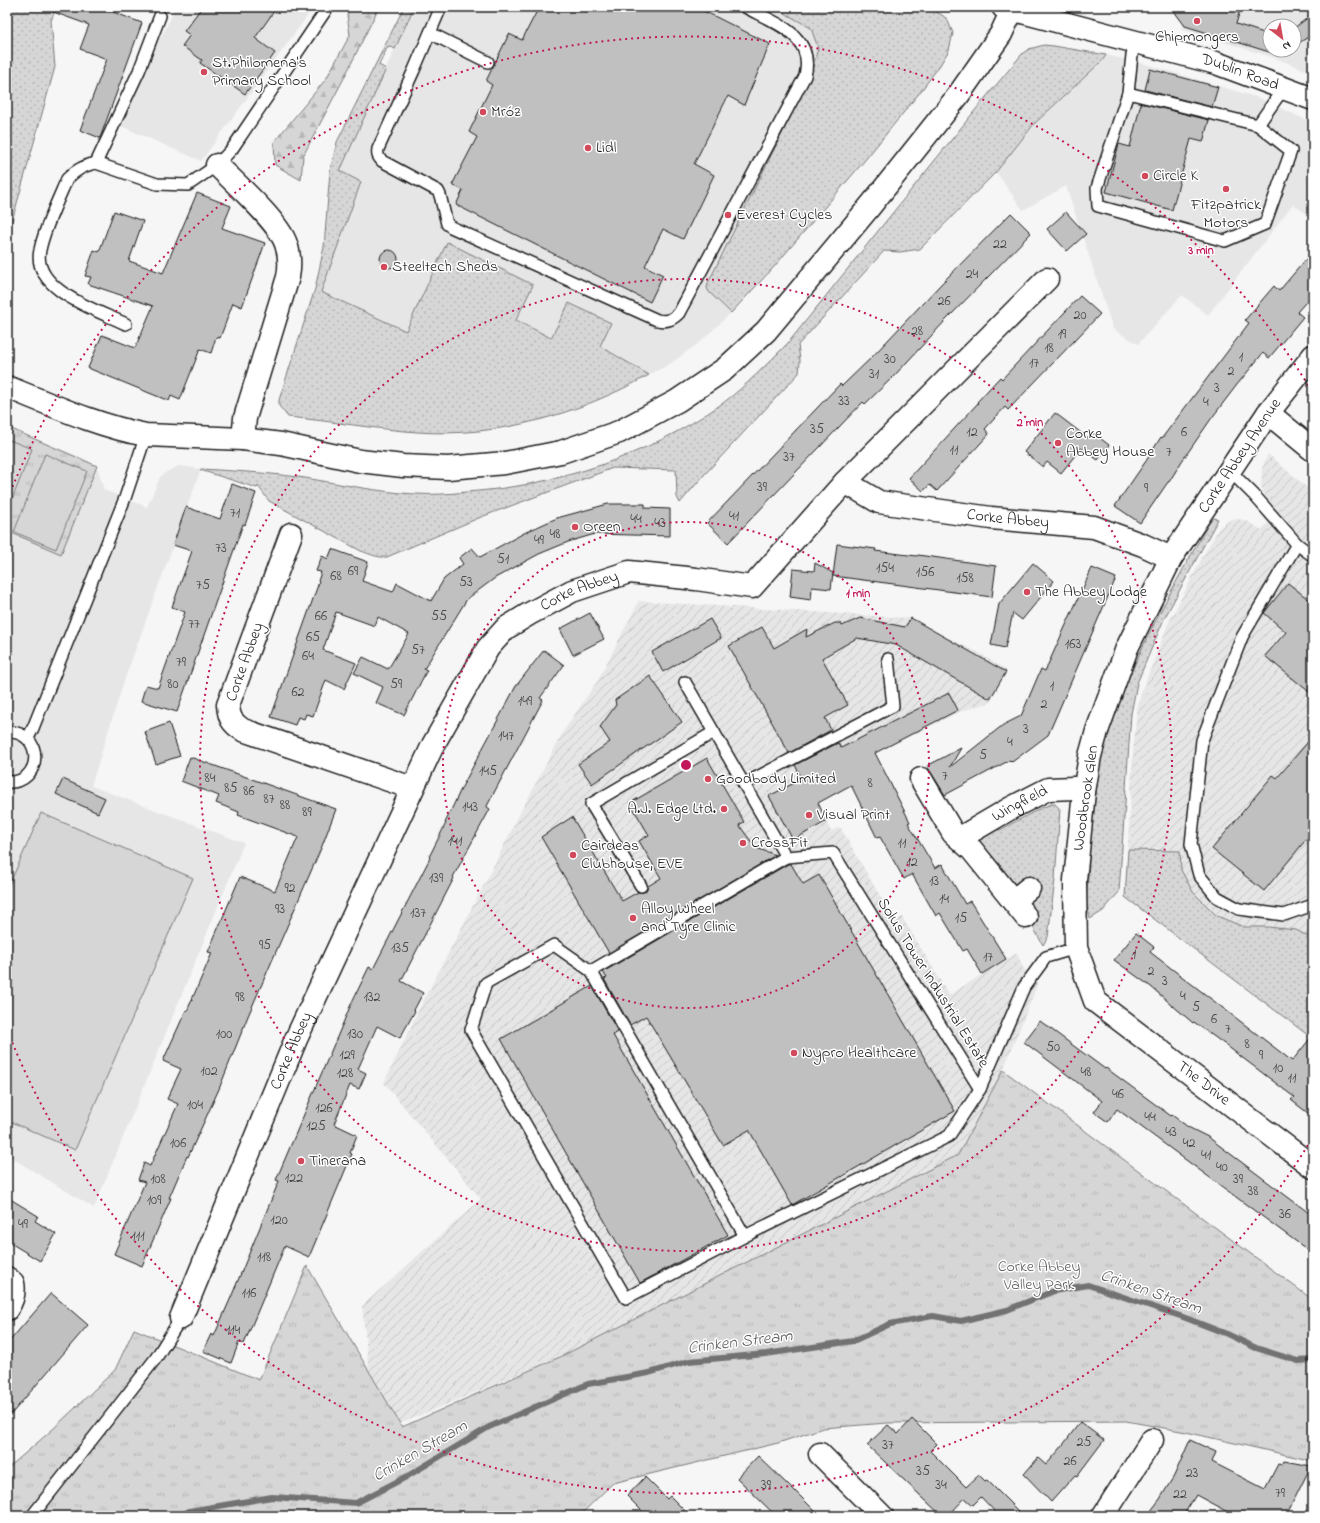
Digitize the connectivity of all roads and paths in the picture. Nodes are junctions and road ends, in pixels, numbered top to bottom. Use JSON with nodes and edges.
{"nodes":[{"id":1,"x":328,"y":7,"type":"edge"},
{"id":2,"x":441,"y":7,"type":"edge"},
{"id":3,"x":745,"y":7,"type":"edge"},
{"id":4,"x":1017,"y":9,"type":"edge"},
{"id":5,"x":160,"y":16,"type":"dead end"},
{"id":6,"x":430,"y":33,"type":"junction"},
{"id":7,"x":1135,"y":42,"type":"junction"},
{"id":8,"x":488,"y":62,"type":"dead end"},
{"id":9,"x":1285,"y":88,"type":"junction"},
{"id":10,"x":1128,"y":93,"type":"junction"},
{"id":11,"x":1310,"y":95,"type":"edge"},
{"id":12,"x":1258,"y":125,"type":"junction"},
{"id":13,"x":96,"y":163,"type":"junction"},
{"id":14,"x":216,"y":165,"type":"junction"},
{"id":15,"x":1047,"y":279,"type":"dead end"},
{"id":16,"x":126,"y":324,"type":"dead end"},
{"id":17,"x":1313,"y":356,"type":"edge"},
{"id":18,"x":7,"y":387,"type":"edge"},
{"id":19,"x":1268,"y":413,"type":"junction"},
{"id":20,"x":146,"y":435,"type":"junction"},
{"id":21,"x":243,"y":439,"type":"junction"},
{"id":22,"x":1313,"y":450,"type":"edge"},
{"id":23,"x":1229,"y":470,"type":"junction"},
{"id":24,"x":846,"y":482,"type":"junction"},
{"id":25,"x":291,"y":534,"type":"dead end"},
{"id":26,"x":1297,"y":544,"type":"junction"},
{"id":27,"x":1313,"y":556,"type":"edge"},
{"id":28,"x":1170,"y":558,"type":"junction"},
{"id":29,"x":888,"y":659,"type":"dead end"},
{"id":30,"x":685,"y":682,"type":"dead end"},
{"id":31,"x":7,"y":732,"type":"edge"},
{"id":32,"x":714,"y":732,"type":"junction"},
{"id":33,"x":28,"y":738,"type":"junction"},
{"id":34,"x":921,"y":780,"type":"dead end"},
{"id":35,"x":7,"y":782,"type":"edge"},
{"id":36,"x":744,"y":784,"type":"junction"},
{"id":37,"x":412,"y":788,"type":"junction"},
{"id":38,"x":1084,"y":792,"type":"junction"},
{"id":39,"x":960,"y":838,"type":"junction"},
{"id":40,"x":786,"y":857,"type":"junction"},
{"id":41,"x":641,"y":886,"type":"dead end"},
{"id":42,"x":1023,"y":902,"type":"dead end"},
{"id":43,"x":1313,"y":905,"type":"edge"},
{"id":44,"x":1076,"y":948,"type":"junction"},
{"id":45,"x":591,"y":971,"type":"junction"},
{"id":46,"x":1095,"y":1001,"type":"joint"},
{"id":47,"x":980,"y":1089,"type":"junction"},
{"id":48,"x":1313,"y":1167,"type":"edge"},
{"id":49,"x":745,"y":1236,"type":"junction"},
{"id":50,"x":7,"y":1278,"type":"edge"},
{"id":51,"x":7,"y":1309,"type":"edge"},
{"id":52,"x":182,"y":1318,"type":"joint"},
{"id":53,"x":1152,"y":1440,"type":"dead end"},
{"id":54,"x":820,"y":1454,"type":"dead end"},
{"id":55,"x":32,"y":1516,"type":"edge"},
{"id":56,"x":882,"y":1516,"type":"edge"},
{"id":57,"x":1102,"y":1516,"type":"edge"}],
"edges":[{"from":1,"to":14,"type":"lane"},
{"from":2,"to":6,"type":"lane"},
{"from":3,"to":6,"type":"lane"},
{"from":4,"to":7,"type":"street","name":"Dublin Road"},
{"from":4,"to":21,"type":"street"},
{"from":5,"to":13,"type":"lane"},
{"from":6,"to":8,"type":"lane"},
{"from":7,"to":9,"type":"street","name":"Dublin Road"},
{"from":7,"to":10,"type":"lane"},
{"from":9,"to":11,"type":"street","name":"Dublin Road"},
{"from":9,"to":12,"type":"lane"},
{"from":10,"to":12,"type":"lane"},
{"from":10,"to":12,"type":"lane"},
{"from":13,"to":14,"type":"lane"},
{"from":13,"to":16,"type":"lane"},
{"from":14,"to":21,"type":"street"},
{"from":15,"to":24,"type":"street","name":"Corke Abbey"},
{"from":17,"to":19,"type":"street","name":"Corke Abbey Avenue"},
{"from":18,"to":20,"type":"street"},
{"from":19,"to":22,"type":"street"},
{"from":19,"to":23,"type":"street","name":"Corke Abbey Avenue"},
{"from":20,"to":21,"type":"street"},
{"from":20,"to":33,"type":"lane"},
{"from":23,"to":26,"type":"lane"},
{"from":23,"to":28,"type":"street","name":"Corke Abbey Avenue"},
{"from":24,"to":28,"type":"street","name":"Corke Abbey"},
{"from":24,"to":37,"type":"street","name":"Corke Abbey"},
{"from":25,"to":37,"type":"street","name":"Corke Abbey"},
{"from":26,"to":27,"type":"lane"},
{"from":26,"to":43,"type":"lane"},
{"from":28,"to":38,"type":"street","name":"Woodbrook Glen"},
{"from":29,"to":36,"type":"lane"},
{"from":30,"to":32,"type":"lane"},
{"from":31,"to":33,"type":"lane"},
{"from":32,"to":36,"type":"lane"},
{"from":32,"to":41,"type":"lane"},
{"from":33,"to":35,"type":"lane"},
{"from":34,"to":39,"type":"street"},
{"from":36,"to":40,"type":"lane"},
{"from":37,"to":52,"type":"street","name":"Corke Abbey"},
{"from":38,"to":39,"type":"street","name":"Wingfield"},
{"from":38,"to":44,"type":"street","name":"Woodbrook Glen"},
{"from":39,"to":42,"type":"street"},
{"from":40,"to":45,"type":"lane"},
{"from":40,"to":47,"type":"lane","name":"Solus Tower Industrial Estate"},
{"from":44,"to":46,"type":"street","name":"Woodbrook Glen"},
{"from":44,"to":47,"type":"lane","name":"Solus Tower Industrial Estate"},
{"from":45,"to":49,"type":"lane"},
{"from":45,"to":49,"type":"lane"},
{"from":46,"to":48,"type":"street","name":"The Drive"},
{"from":47,"to":49,"type":"lane"},
{"from":50,"to":51,"type":"street"},
{"from":52,"to":55,"type":"lane"},
{"from":53,"to":57,"type":"street"},
{"from":54,"to":56,"type":"street"}]}
